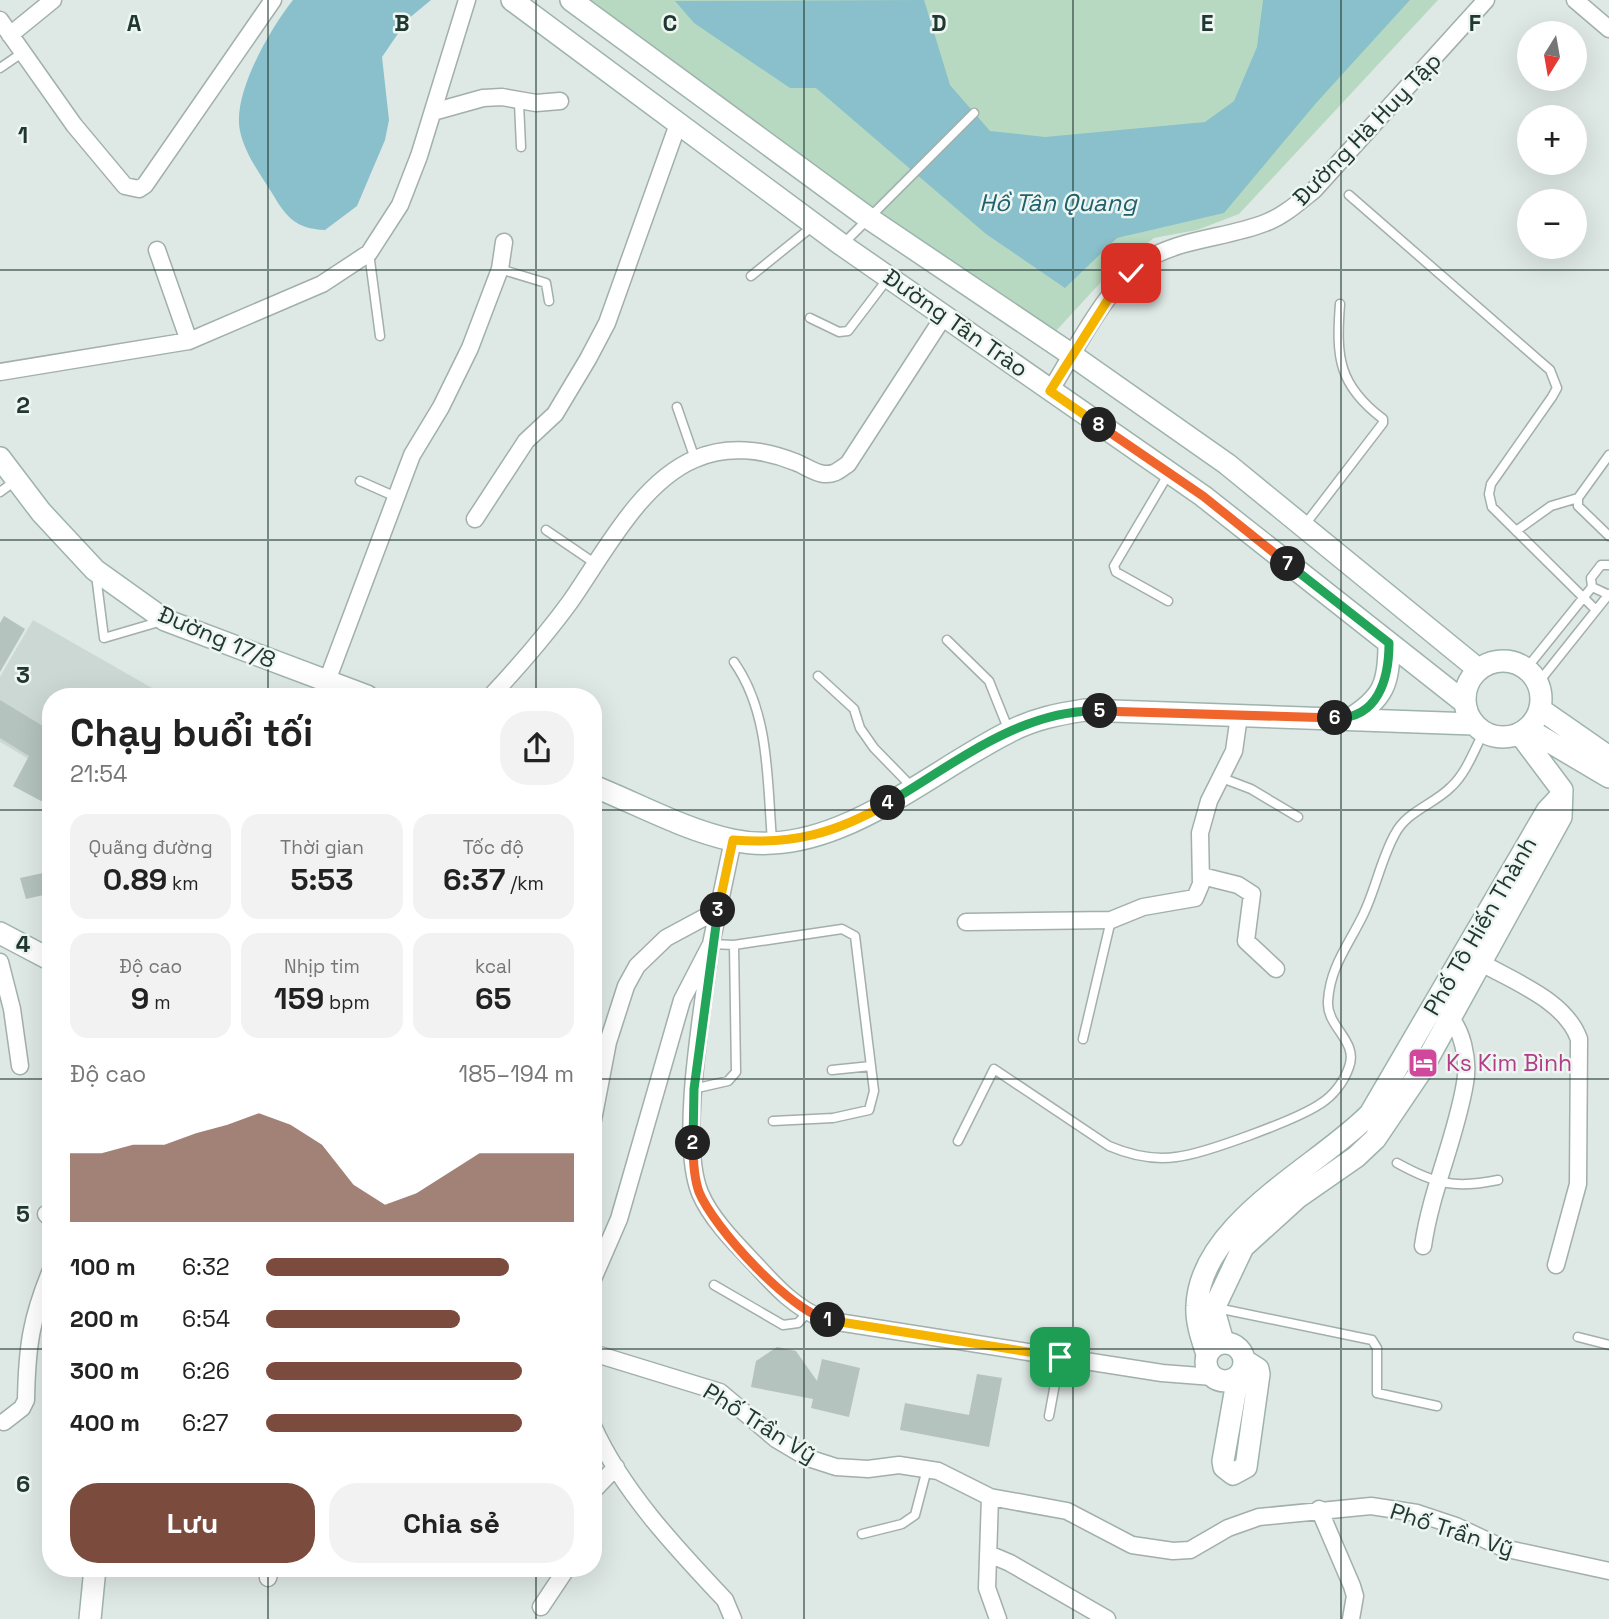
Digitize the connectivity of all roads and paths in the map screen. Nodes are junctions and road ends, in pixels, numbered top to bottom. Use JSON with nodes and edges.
{"nodes":[{"id":1,"x":53,"y":0,"type":"edge"},
{"id":2,"x":272,"y":0,"type":"edge"},
{"id":3,"x":467,"y":0,"type":"edge"},
{"id":4,"x":512,"y":0,"type":"edge"},
{"id":5,"x":571,"y":0,"type":"edge"},
{"id":6,"x":1486,"y":0,"type":"edge"},
{"id":7,"x":1575,"y":0,"type":"edge"},
{"id":8,"x":0,"y":20,"type":"edge"},
{"id":9,"x":1609,"y":29,"type":"edge"},
{"id":10,"x":10,"y":35,"type":"junction"},
{"id":11,"x":22,"y":53,"type":"junction"},
{"id":12,"x":0,"y":68,"type":"edge"},
{"id":13,"x":560,"y":101,"type":"dead end"},
{"id":14,"x":519,"y":103,"type":"junction"},
{"id":15,"x":433,"y":111,"type":"junction"},
{"id":16,"x":974,"y":113,"type":"dead end"},
{"id":17,"x":678,"y":124,"type":"junction"},
{"id":18,"x":520,"y":147,"type":"dead end"},
{"id":19,"x":1349,"y":195,"type":"dead end"},
{"id":20,"x":867,"y":217,"type":"junction"},
{"id":21,"x":815,"y":225,"type":"junction"},
{"id":22,"x":504,"y":242,"type":"dead end"},
{"id":23,"x":842,"y":245,"type":"junction"},
{"id":24,"x":157,"y":250,"type":"dead end"},
{"id":25,"x":369,"y":253,"type":"junction"},
{"id":26,"x":500,"y":269,"type":"junction"},
{"id":27,"x":751,"y":276,"type":"dead end"},
{"id":28,"x":890,"y":277,"type":"junction"},
{"id":29,"x":549,"y":301,"type":"dead end"},
{"id":30,"x":1340,"y":304,"type":"dead end"},
{"id":31,"x":944,"y":316,"type":"junction"},
{"id":32,"x":810,"y":318,"type":"dead end"},
{"id":33,"x":380,"y":335,"type":"dead end"},
{"id":34,"x":189,"y":341,"type":"junction"},
{"id":35,"x":1073,"y":355,"type":"junction"},
{"id":36,"x":0,"y":372,"type":"edge"},
{"id":37,"x":1050,"y":391,"type":"junction"},
{"id":38,"x":677,"y":407,"type":"dead end"},
{"id":39,"x":1609,"y":455,"type":"edge"},
{"id":40,"x":0,"y":458,"type":"edge"},
{"id":41,"x":695,"y":459,"type":"junction"},
{"id":42,"x":1169,"y":473,"type":"junction"},
{"id":43,"x":360,"y":481,"type":"dead end"},
{"id":44,"x":8,"y":486,"type":"edge"},
{"id":45,"x":396,"y":497,"type":"junction"},
{"id":46,"x":1578,"y":498,"type":"junction"},
{"id":47,"x":475,"y":519,"type":"dead end"},
{"id":48,"x":1304,"y":526,"type":"junction"},
{"id":49,"x":547,"y":530,"type":"dead end"},
{"id":50,"x":1516,"y":531,"type":"junction"},
{"id":51,"x":1609,"y":536,"type":"edge"},
{"id":52,"x":593,"y":562,"type":"junction"},
{"id":53,"x":1609,"y":565,"type":"edge"},
{"id":54,"x":95,"y":570,"type":"junction"},
{"id":55,"x":1592,"y":587,"type":"junction"},
{"id":56,"x":1608,"y":594,"type":"edge"},
{"id":57,"x":1583,"y":597,"type":"junction"},
{"id":58,"x":1168,"y":601,"type":"dead end"},
{"id":59,"x":1594,"y":608,"type":"junction"},
{"id":60,"x":165,"y":620,"type":"junction"},
{"id":61,"x":947,"y":640,"type":"dead end"},
{"id":62,"x":1389,"y":643,"type":"junction"},
{"id":63,"x":734,"y":662,"type":"dead end"},
{"id":64,"x":1478,"y":669,"type":"junction"},
{"id":65,"x":818,"y":676,"type":"dead end"},
{"id":66,"x":1532,"y":676,"type":"junction"},
{"id":67,"x":327,"y":681,"type":"junction"},
{"id":68,"x":346,"y":688,"type":"edge"},
{"id":69,"x":498,"y":688,"type":"edge"},
{"id":70,"x":1464,"y":702,"type":"junction"},
{"id":71,"x":1540,"y":709,"type":"junction"},
{"id":72,"x":1239,"y":716,"type":"junction"},
{"id":73,"x":1350,"y":719,"type":"junction"},
{"id":74,"x":1478,"y":728,"type":"junction"},
{"id":75,"x":1009,"y":731,"type":"junction"},
{"id":76,"x":1524,"y":731,"type":"junction"},
{"id":77,"x":1609,"y":757,"type":"edge"},
{"id":78,"x":1609,"y":777,"type":"edge"},
{"id":79,"x":1222,"y":778,"type":"junction"},
{"id":80,"x":914,"y":788,"type":"junction"},
{"id":81,"x":602,"y":789,"type":"edge"},
{"id":82,"x":1562,"y":796,"type":"junction"},
{"id":83,"x":1298,"y":817,"type":"dead end"},
{"id":84,"x":733,"y":840,"type":"junction"},
{"id":85,"x":772,"y":843,"type":"junction"},
{"id":86,"x":1202,"y":876,"type":"junction"},
{"id":87,"x":718,"y":910,"type":"junction"},
{"id":88,"x":1111,"y":920,"type":"junction"},
{"id":89,"x":966,"y":922,"type":"dead end"},
{"id":90,"x":0,"y":933,"type":"edge"},
{"id":91,"x":711,"y":944,"type":"junction"},
{"id":92,"x":734,"y":945,"type":"junction"},
{"id":93,"x":42,"y":955,"type":"edge"},
{"id":94,"x":0,"y":962,"type":"edge"},
{"id":95,"x":1480,"y":962,"type":"junction"},
{"id":96,"x":1276,"y":969,"type":"dead end"},
{"id":97,"x":1443,"y":1011,"type":"junction"},
{"id":98,"x":1083,"y":1039,"type":"dead end"},
{"id":99,"x":20,"y":1066,"type":"dead end"},
{"id":100,"x":871,"y":1066,"type":"junction"},
{"id":101,"x":832,"y":1070,"type":"dead end"},
{"id":102,"x":602,"y":1073,"type":"edge"},
{"id":103,"x":694,"y":1089,"type":"junction"},
{"id":104,"x":774,"y":1121,"type":"dead end"},
{"id":105,"x":958,"y":1141,"type":"dead end"},
{"id":106,"x":1397,"y":1163,"type":"dead end"},
{"id":107,"x":1498,"y":1180,"type":"dead end"},
{"id":108,"x":1438,"y":1182,"type":"junction"},
{"id":109,"x":1423,"y":1246,"type":"dead end"},
{"id":110,"x":602,"y":1258,"type":"edge"},
{"id":111,"x":1556,"y":1265,"type":"dead end"},
{"id":112,"x":714,"y":1285,"type":"dead end"},
{"id":113,"x":42,"y":1305,"type":"edge"},
{"id":114,"x":1216,"y":1308,"type":"junction"},
{"id":115,"x":807,"y":1313,"type":"junction"},
{"id":116,"x":1578,"y":1337,"type":"dead end"},
{"id":117,"x":1609,"y":1346,"type":"edge"},
{"id":118,"x":1215,"y":1348,"type":"junction"},
{"id":119,"x":602,"y":1356,"type":"edge"},
{"id":120,"x":1060,"y":1357,"type":"junction"},
{"id":121,"x":1213,"y":1377,"type":"junction"},
{"id":122,"x":1437,"y":1406,"type":"dead end"},
{"id":123,"x":1049,"y":1416,"type":"dead end"},
{"id":124,"x":4,"y":1422,"type":"dead end"},
{"id":125,"x":602,"y":1442,"type":"edge"},
{"id":126,"x":616,"y":1467,"type":"junction"},
{"id":127,"x":927,"y":1469,"type":"junction"},
{"id":128,"x":602,"y":1482,"type":"edge"},
{"id":129,"x":990,"y":1497,"type":"junction"},
{"id":130,"x":1319,"y":1509,"type":"junction"},
{"id":131,"x":862,"y":1534,"type":"dead end"},
{"id":132,"x":989,"y":1555,"type":"junction"},
{"id":133,"x":1609,"y":1571,"type":"edge"},
{"id":134,"x":94,"y":1577,"type":"edge"},
{"id":135,"x":561,"y":1577,"type":"edge"},
{"id":136,"x":541,"y":1607,"type":"dead end"},
{"id":137,"x":90,"y":1619,"type":"edge"},
{"id":138,"x":733,"y":1619,"type":"edge"},
{"id":139,"x":998,"y":1619,"type":"edge"},
{"id":140,"x":1107,"y":1619,"type":"edge"},
{"id":141,"x":1351,"y":1619,"type":"edge"}],
"edges":[{"from":1,"to":10,"type":"street"},
{"from":2,"to":11,"type":"street"},
{"from":3,"to":15,"type":"street"},
{"from":4,"to":17,"type":"street","name":"Đường Tân Trào"},
{"from":5,"to":20,"type":"street","name":"Đường Tân Trào"},
{"from":6,"to":35,"type":"street","name":"Đường Hà Huy Tập"},
{"from":7,"to":9,"type":"street"},
{"from":8,"to":10,"type":"street"},
{"from":10,"to":11,"type":"street"},
{"from":11,"to":12,"type":"lane"},
{"from":13,"to":14,"type":"street"},
{"from":14,"to":15,"type":"street"},
{"from":14,"to":18,"type":"lane"},
{"from":15,"to":25,"type":"street"},
{"from":16,"to":20,"type":"lane"},
{"from":17,"to":21,"type":"street","name":"Đường Tân Trào"},
{"from":17,"to":47,"type":"street"},
{"from":19,"to":50,"type":"lane"},
{"from":20,"to":23,"type":"lane"},
{"from":20,"to":35,"type":"street","name":"Đường Tân Trào"},
{"from":21,"to":23,"type":"street","name":"Đường Tân Trào"},
{"from":21,"to":27,"type":"lane"},
{"from":22,"to":26,"type":"street"},
{"from":23,"to":28,"type":"street","name":"Đường Tân Trào"},
{"from":24,"to":34,"type":"street"},
{"from":25,"to":33,"type":"lane"},
{"from":25,"to":34,"type":"street"},
{"from":26,"to":29,"type":"lane"},
{"from":26,"to":45,"type":"street"},
{"from":28,"to":31,"type":"street","name":"Đường Tân Trào"},
{"from":28,"to":32,"type":"lane"},
{"from":30,"to":48,"type":"lane"},
{"from":31,"to":37,"type":"street","name":"Đường Tân Trào"},
{"from":31,"to":41,"type":"street"},
{"from":34,"to":36,"type":"street"},
{"from":35,"to":37,"type":"street","name":"Đường Hà Huy Tập"},
{"from":35,"to":48,"type":"street","name":"Đường Tân Trào"},
{"from":37,"to":42,"type":"street","name":"Đường Tân Trào"},
{"from":38,"to":41,"type":"lane"},
{"from":39,"to":46,"type":"lane"},
{"from":40,"to":44,"type":"street","name":"Đường 17/8"},
{"from":41,"to":52,"type":"street"},
{"from":42,"to":58,"type":"lane"},
{"from":42,"to":62,"type":"street","name":"Đường Tân Trào"},
{"from":43,"to":45,"type":"lane"},
{"from":44,"to":54,"type":"street","name":"Đường 17/8"},
{"from":45,"to":67,"type":"street"},
{"from":46,"to":50,"type":"lane"},
{"from":46,"to":51,"type":"lane"},
{"from":48,"to":64,"type":"street","name":"Đường Tân Trào"},
{"from":49,"to":52,"type":"lane"},
{"from":50,"to":57,"type":"lane"},
{"from":52,"to":69,"type":"street"},
{"from":53,"to":55,"type":"lane"},
{"from":54,"to":60,"type":"street","name":"Đường 17/8"},
{"from":54,"to":60,"type":"lane"},
{"from":55,"to":56,"type":"lane"},
{"from":55,"to":57,"type":"lane"},
{"from":56,"to":59,"type":"lane"},
{"from":57,"to":59,"type":"lane"},
{"from":57,"to":66,"type":"lane"},
{"from":59,"to":66,"type":"lane"},
{"from":60,"to":67,"type":"street","name":"Đường 17/8"},
{"from":61,"to":75,"type":"lane"},
{"from":62,"to":70,"type":"street","name":"Đường Tân Trào"},
{"from":62,"to":73,"type":"street"},
{"from":63,"to":85,"type":"lane"},
{"from":64,"to":66,"type":"street"},
{"from":64,"to":70,"type":"street"},
{"from":65,"to":80,"type":"lane"},
{"from":66,"to":71,"type":"street"},
{"from":67,"to":68,"type":"street","name":"Đường 17/8"},
{"from":70,"to":74,"type":"street"},
{"from":71,"to":76,"type":"street"},
{"from":71,"to":77,"type":"street"},
{"from":72,"to":73,"type":"street"},
{"from":72,"to":75,"type":"street"},
{"from":72,"to":79,"type":"street"},
{"from":73,"to":74,"type":"street"},
{"from":74,"to":76,"type":"street"},
{"from":74,"to":105,"type":"lane"},
{"from":75,"to":80,"type":"street"},
{"from":76,"to":78,"type":"street"},
{"from":76,"to":82,"type":"street"},
{"from":79,"to":83,"type":"lane"},
{"from":79,"to":86,"type":"street"},
{"from":80,"to":85,"type":"street"},
{"from":81,"to":84,"type":"street"},
{"from":82,"to":95,"type":"street","name":"Phố Tô Hiến Thành"},
{"from":82,"to":97,"type":"street","name":"Phố Tô Hiến Thành"},
{"from":84,"to":85,"type":"street"},
{"from":84,"to":87,"type":"street"},
{"from":86,"to":88,"type":"street"},
{"from":86,"to":96,"type":"street"},
{"from":87,"to":91,"type":"street"},
{"from":87,"to":102,"type":"street"},
{"from":88,"to":89,"type":"street"},
{"from":88,"to":98,"type":"lane"},
{"from":90,"to":93,"type":"street"},
{"from":91,"to":92,"type":"lane"},
{"from":91,"to":103,"type":"street"},
{"from":91,"to":110,"type":"street"},
{"from":92,"to":100,"type":"lane"},
{"from":92,"to":103,"type":"lane"},
{"from":94,"to":99,"type":"street"},
{"from":95,"to":97,"type":"street","name":"Phố Tô Hiến Thành"},
{"from":95,"to":111,"type":"street"},
{"from":97,"to":108,"type":"street"},
{"from":97,"to":114,"type":"street","name":"Phố Tô Hiến Thành"},
{"from":97,"to":118,"type":"street","name":"Phố Tô Hiến Thành"},
{"from":100,"to":101,"type":"lane"},
{"from":100,"to":104,"type":"lane"},
{"from":103,"to":115,"type":"street"},
{"from":106,"to":108,"type":"lane"},
{"from":107,"to":108,"type":"lane"},
{"from":108,"to":109,"type":"street"},
{"from":112,"to":115,"type":"lane"},
{"from":113,"to":124,"type":"street"},
{"from":114,"to":118,"type":"street","name":"Phố Tô Hiến Thành"},
{"from":114,"to":122,"type":"lane"},
{"from":115,"to":120,"type":"street"},
{"from":116,"to":117,"type":"lane"},
{"from":118,"to":121,"type":"street","name":"Phố Tô Hiến Thành"},
{"from":118,"to":121,"type":"street"},
{"from":119,"to":127,"type":"street","name":"Phố Trần Vỹ"},
{"from":120,"to":121,"type":"street"},
{"from":120,"to":123,"type":"lane"},
{"from":125,"to":126,"type":"street"},
{"from":126,"to":128,"type":"street"},
{"from":126,"to":138,"type":"street"},
{"from":127,"to":129,"type":"street","name":"Phố Trần Vỹ"},
{"from":127,"to":131,"type":"lane"},
{"from":129,"to":130,"type":"street","name":"Phố Trần Vỹ"},
{"from":129,"to":132,"type":"street"},
{"from":130,"to":133,"type":"street","name":"Phố Trần Vỹ"},
{"from":130,"to":141,"type":"street"},
{"from":132,"to":139,"type":"street"},
{"from":132,"to":140,"type":"street"},
{"from":134,"to":137,"type":"street"},
{"from":135,"to":136,"type":"street"}]}
